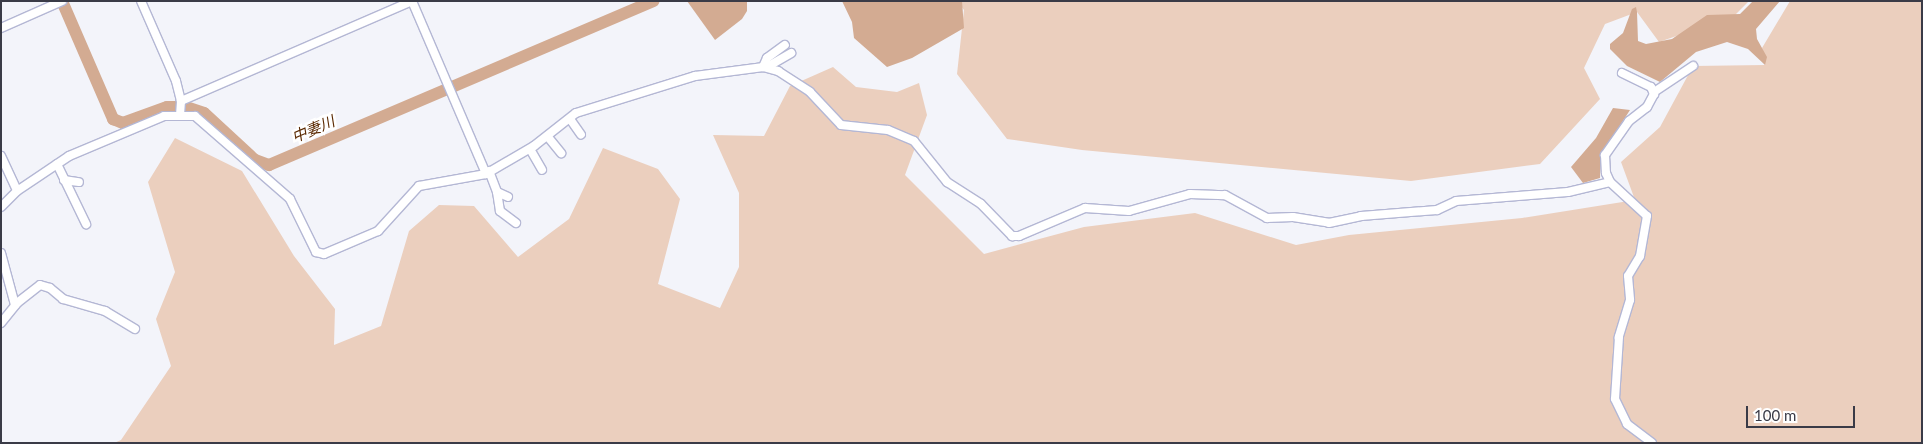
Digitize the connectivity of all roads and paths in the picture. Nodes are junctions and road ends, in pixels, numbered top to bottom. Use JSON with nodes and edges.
{"nodes":[{"id":1,"x":141,"y":1,"type":"edge"},
{"id":2,"x":412,"y":1,"type":"edge"},
{"id":3,"x":60,"y":2,"type":"edge"},
{"id":4,"x":1,"y":28,"type":"edge"},
{"id":5,"x":785,"y":45,"type":"dead end"},
{"id":6,"x":791,"y":53,"type":"dead end"},
{"id":7,"x":1693,"y":66,"type":"dead end"},
{"id":8,"x":765,"y":67,"type":"junction"},
{"id":9,"x":1622,"y":74,"type":"dead end"},
{"id":10,"x":1654,"y":92,"type":"junction"},
{"id":11,"x":180,"y":108,"type":"junction"},
{"id":12,"x":570,"y":119,"type":"junction"},
{"id":13,"x":581,"y":135,"type":"dead end"},
{"id":14,"x":548,"y":137,"type":"junction"},
{"id":15,"x":530,"y":149,"type":"junction"},
{"id":16,"x":561,"y":153,"type":"dead end"},
{"id":17,"x":1,"y":156,"type":"edge"},
{"id":18,"x":57,"y":164,"type":"junction"},
{"id":19,"x":542,"y":170,"type":"dead end"},
{"id":20,"x":487,"y":172,"type":"junction"},
{"id":21,"x":64,"y":180,"type":"junction"},
{"id":22,"x":79,"y":182,"type":"dead end"},
{"id":23,"x":1610,"y":182,"type":"junction"},
{"id":24,"x":17,"y":191,"type":"junction"},
{"id":25,"x":497,"y":192,"type":"junction"},
{"id":26,"x":508,"y":197,"type":"dead end"},
{"id":27,"x":1,"y":207,"type":"edge"},
{"id":28,"x":516,"y":223,"type":"dead end"},
{"id":29,"x":86,"y":224,"type":"dead end"},
{"id":30,"x":1,"y":253,"type":"edge"},
{"id":31,"x":16,"y":305,"type":"junction"},
{"id":32,"x":1,"y":323,"type":"edge"},
{"id":33,"x":136,"y":329,"type":"dead end"},
{"id":34,"x":1652,"y":443,"type":"edge"}],
"edges":[{"from":1,"to":11,"type":"street"},
{"from":2,"to":11,"type":"street"},
{"from":2,"to":20,"type":"street"},
{"from":3,"to":4,"type":"street"},
{"from":5,"to":8,"type":"street"},
{"from":6,"to":8,"type":"street"},
{"from":7,"to":10,"type":"street"},
{"from":8,"to":12,"type":"street"},
{"from":8,"to":23,"type":"street"},
{"from":9,"to":10,"type":"street"},
{"from":10,"to":23,"type":"street"},
{"from":11,"to":18,"type":"street"},
{"from":11,"to":20,"type":"street"},
{"from":12,"to":13,"type":"street"},
{"from":12,"to":14,"type":"street"},
{"from":14,"to":15,"type":"street"},
{"from":14,"to":16,"type":"street"},
{"from":15,"to":19,"type":"street"},
{"from":15,"to":20,"type":"street"},
{"from":17,"to":24,"type":"street"},
{"from":18,"to":21,"type":"street"},
{"from":18,"to":24,"type":"street"},
{"from":20,"to":25,"type":"street"},
{"from":21,"to":22,"type":"street"},
{"from":21,"to":29,"type":"street"},
{"from":23,"to":34,"type":"street"},
{"from":24,"to":27,"type":"street"},
{"from":25,"to":26,"type":"street"},
{"from":25,"to":28,"type":"street"},
{"from":30,"to":31,"type":"street"},
{"from":31,"to":32,"type":"street"},
{"from":31,"to":33,"type":"street"}]}
